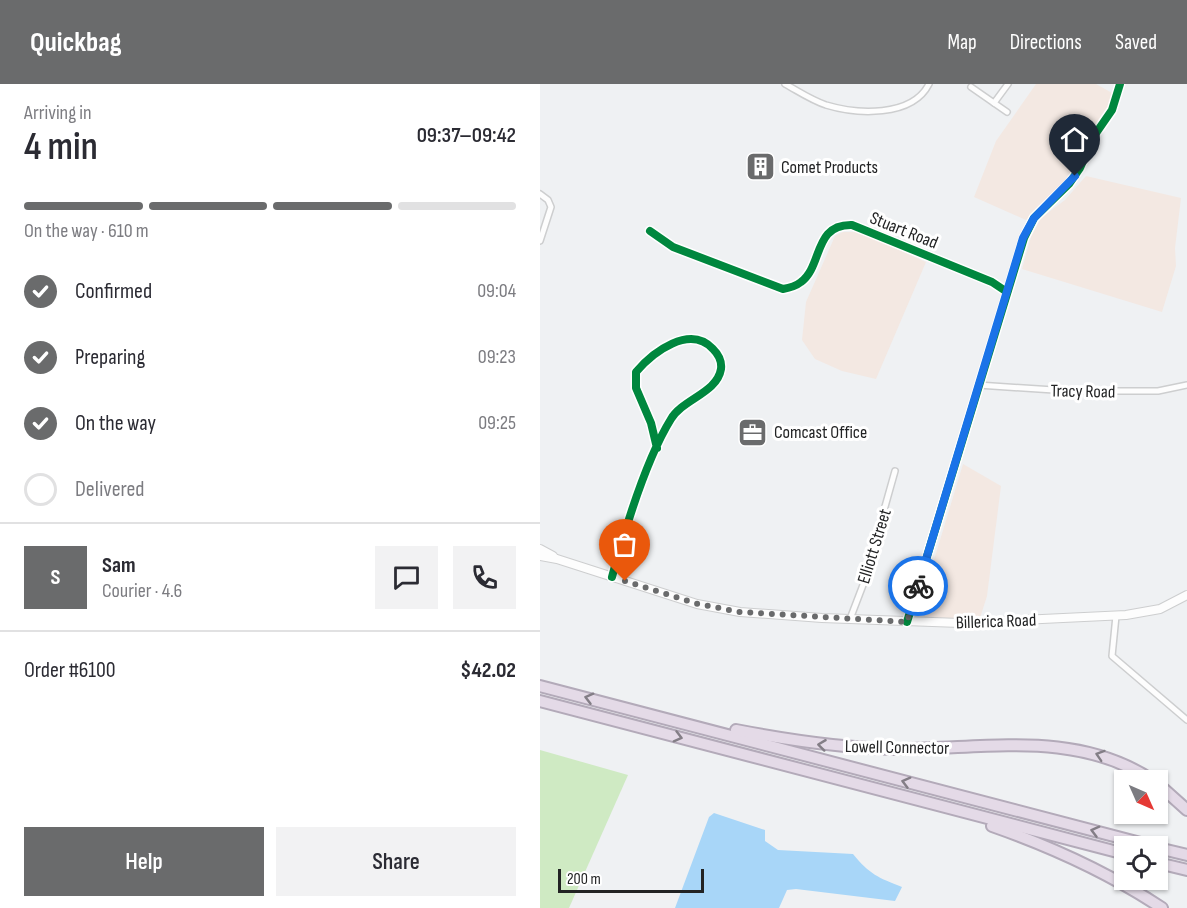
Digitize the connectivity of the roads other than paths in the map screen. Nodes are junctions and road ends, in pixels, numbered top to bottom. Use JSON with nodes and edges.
{"nodes":[{"id":1,"x":784,"y":84,"type":"edge"},
{"id":2,"x":928,"y":84,"type":"edge"},
{"id":3,"x":1008,"y":84,"type":"edge"},
{"id":4,"x":1120,"y":84,"type":"edge"},
{"id":5,"x":971,"y":87,"type":"dead end"},
{"id":6,"x":994,"y":103,"type":"junction"},
{"id":7,"x":1007,"y":112,"type":"dead end"},
{"id":8,"x":540,"y":194,"type":"edge"},
{"id":9,"x":650,"y":231,"type":"dead end"},
{"id":10,"x":540,"y":242,"type":"edge"},
{"id":11,"x":1007,"y":292,"type":"junction"},
{"id":12,"x":978,"y":385,"type":"junction"},
{"id":13,"x":1187,"y":386,"type":"edge"},
{"id":14,"x":657,"y":448,"type":"junction"},
{"id":15,"x":895,"y":471,"type":"dead end"},
{"id":16,"x":540,"y":549,"type":"edge"},
{"id":17,"x":540,"y":556,"type":"edge"},
{"id":18,"x":557,"y":559,"type":"junction"},
{"id":19,"x":612,"y":577,"type":"junction"},
{"id":20,"x":1187,"y":595,"type":"edge"},
{"id":21,"x":1116,"y":616,"type":"junction"},
{"id":22,"x":850,"y":619,"type":"junction"},
{"id":23,"x":907,"y":622,"type":"junction"},
{"id":24,"x":540,"y":686,"type":"edge"},
{"id":25,"x":540,"y":701,"type":"edge"},
{"id":26,"x":540,"y":709,"type":"edge"},
{"id":27,"x":638,"y":711,"type":"junction"},
{"id":28,"x":1187,"y":720,"type":"edge"},
{"id":29,"x":640,"y":727,"type":"junction"},
{"id":30,"x":1133,"y":770,"type":"edge"},
{"id":31,"x":1168,"y":793,"type":"edge"},
{"id":32,"x":912,"y":799,"type":"junction"},
{"id":33,"x":1187,"y":810,"type":"edge"},
{"id":34,"x":1114,"y":836,"type":"edge"},
{"id":35,"x":1168,"y":850,"type":"edge"},
{"id":36,"x":1114,"y":851,"type":"edge"},
{"id":37,"x":1187,"y":855,"type":"edge"},
{"id":38,"x":1168,"y":865,"type":"edge"},
{"id":39,"x":1187,"y":870,"type":"edge"},
{"id":40,"x":1162,"y":908,"type":"edge"}],
"edges":[{"from":1,"to":2,"type":"street"},
{"from":3,"to":6,"type":"street"},
{"from":4,"to":11,"type":"street"},
{"from":5,"to":6,"type":"street"},
{"from":6,"to":7,"type":"street"},
{"from":8,"to":10,"type":"street"},
{"from":9,"to":11,"type":"street","name":"Stuart Road"},
{"from":11,"to":12,"type":"street"},
{"from":12,"to":13,"type":"street","name":"Tracy Road"},
{"from":12,"to":23,"type":"street"},
{"from":14,"to":14,"type":"street"},
{"from":14,"to":19,"type":"street"},
{"from":15,"to":22,"type":"street","name":"Elliott Street"},
{"from":16,"to":18,"type":"main road","name":"Billerica Road"},
{"from":17,"to":18,"type":"main road","name":"Billerica Road"},
{"from":18,"to":19,"type":"main road","name":"Billerica Road"},
{"from":19,"to":22,"type":"main road","name":"Billerica Road"},
{"from":20,"to":21,"type":"main road","name":"Billerica Road"},
{"from":21,"to":23,"type":"main road","name":"Billerica Road"},
{"from":21,"to":28,"type":"street"},
{"from":22,"to":23,"type":"main road","name":"Billerica Road"},
{"from":27,"to":24,"type":"highway","one_way":true},
{"from":25,"to":29,"type":"highway"},
{"from":26,"to":29,"type":"highway"},
{"from":30,"to":27,"type":"highway","name":"Lowell Connector","one_way":true},
{"from":34,"to":27,"type":"highway","one_way":true},
{"from":29,"to":32,"type":"highway","one_way":true},
{"from":31,"to":33,"type":"highway"},
{"from":32,"to":36,"type":"highway"},
{"from":32,"to":40,"type":"highway"},
{"from":35,"to":37,"type":"highway"},
{"from":38,"to":39,"type":"highway"}]}
